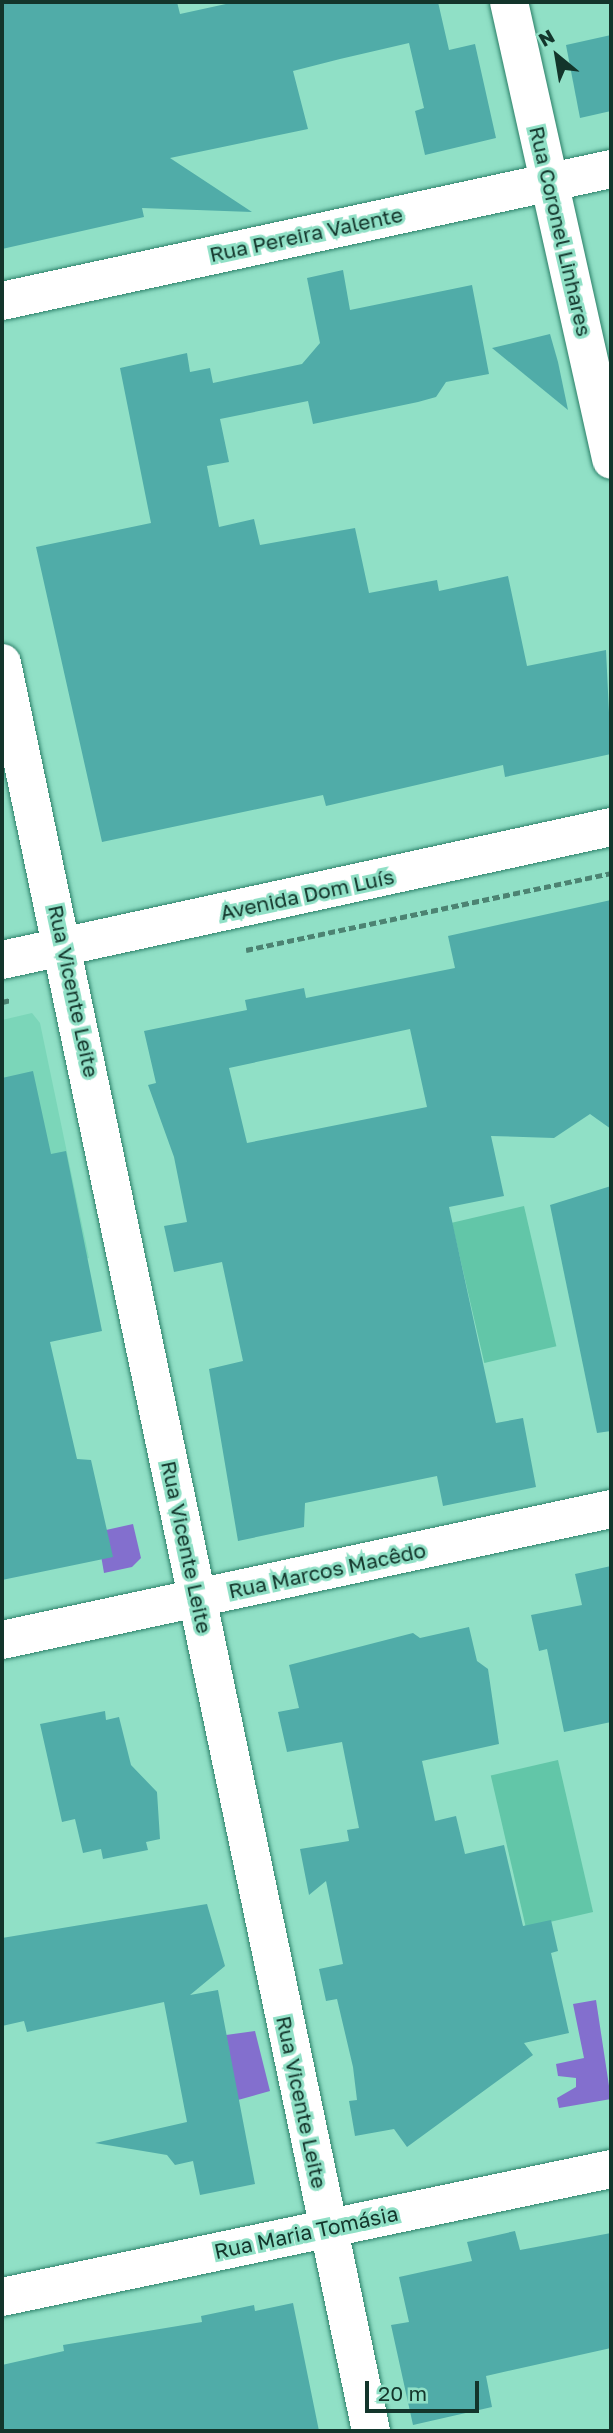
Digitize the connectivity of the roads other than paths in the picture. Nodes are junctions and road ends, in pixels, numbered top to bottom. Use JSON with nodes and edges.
{"nodes":[{"id":1,"x":509,"y":2,"type":"edge"},
{"id":2,"x":611,"y":169,"type":"edge"},
{"id":3,"x":550,"y":181,"type":"junction"},
{"id":4,"x":2,"y":301,"type":"edge"},
{"id":5,"x":611,"y":460,"type":"edge"},
{"id":6,"x":2,"y":663,"type":"edge"},
{"id":7,"x":611,"y":827,"type":"edge"},
{"id":8,"x":65,"y":946,"type":"junction"},
{"id":9,"x":2,"y":960,"type":"edge"},
{"id":10,"x":611,"y":1509,"type":"edge"},
{"id":11,"x":198,"y":1598,"type":"junction"},
{"id":12,"x":2,"y":1640,"type":"edge"},
{"id":13,"x":611,"y":2169,"type":"edge"},
{"id":14,"x":328,"y":2226,"type":"junction"},
{"id":15,"x":2,"y":2297,"type":"edge"},
{"id":16,"x":371,"y":2431,"type":"edge"}],
"edges":[{"from":1,"to":3,"type":"street","name":"Rua Coronel Linhares"},
{"from":2,"to":3,"type":"street","name":"Rua Pereira Valente"},
{"from":3,"to":4,"type":"street","name":"Rua Pereira Valente"},
{"from":3,"to":5,"type":"street","name":"Rua Coronel Linhares"},
{"from":6,"to":8,"type":"street","name":"Rua Vicente Leite"},
{"from":7,"to":8,"type":"street","name":"Avenida Dom Luís"},
{"from":8,"to":9,"type":"street","name":"Avenida Dom Luís"},
{"from":8,"to":11,"type":"street","name":"Rua Vicente Leite"},
{"from":10,"to":11,"type":"street","name":"Rua Marcos Macêdo"},
{"from":11,"to":12,"type":"street","name":"Rua Marcos Macêdo"},
{"from":11,"to":14,"type":"street","name":"Rua Vicente Leite"},
{"from":13,"to":14,"type":"street","name":"Rua Maria Tomásia"},
{"from":14,"to":15,"type":"street","name":"Rua Maria Tomásia"},
{"from":14,"to":16,"type":"street","name":"Rua Vicente Leite"}]}
